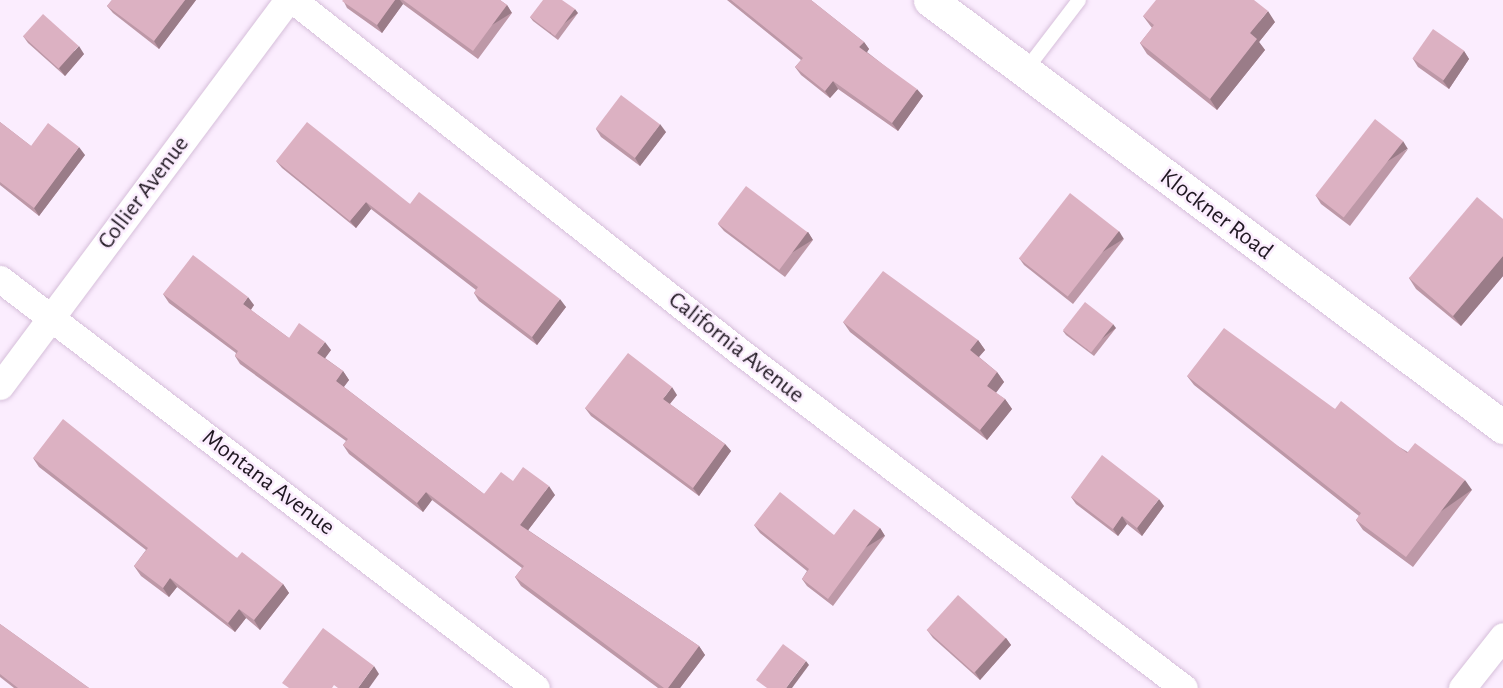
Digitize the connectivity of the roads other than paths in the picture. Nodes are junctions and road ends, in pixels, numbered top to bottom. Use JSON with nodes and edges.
{"nodes":[{"id":1,"x":288,"y":0,"type":"edge"},
{"id":2,"x":293,"y":0,"type":"edge"},
{"id":3,"x":930,"y":0,"type":"edge"},
{"id":4,"x":1079,"y":0,"type":"edge"},
{"id":5,"x":1025,"y":71,"type":"junction"},
{"id":6,"x":0,"y":279,"type":"edge"},
{"id":7,"x":52,"y":318,"type":"junction"},
{"id":8,"x":0,"y":386,"type":"edge"},
{"id":9,"x":1503,"y":427,"type":"edge"},
{"id":10,"x":1503,"y":636,"type":"edge"},
{"id":11,"x":536,"y":688,"type":"edge"},
{"id":12,"x":1184,"y":688,"type":"edge"},
{"id":13,"x":1462,"y":688,"type":"edge"}],
"edges":[{"from":1,"to":7,"type":"street","name":"Collier Avenue"},
{"from":2,"to":12,"type":"street","name":"California Avenue"},
{"from":3,"to":5,"type":"main road","name":"Klockner Road"},
{"from":4,"to":5,"type":"lane"},
{"from":5,"to":9,"type":"main road","name":"Klockner Road"},
{"from":6,"to":7,"type":"street","name":"Montana Avenue"},
{"from":7,"to":8,"type":"street","name":"Collier Avenue"},
{"from":7,"to":11,"type":"street","name":"Montana Avenue"},
{"from":10,"to":13,"type":"street"}]}
